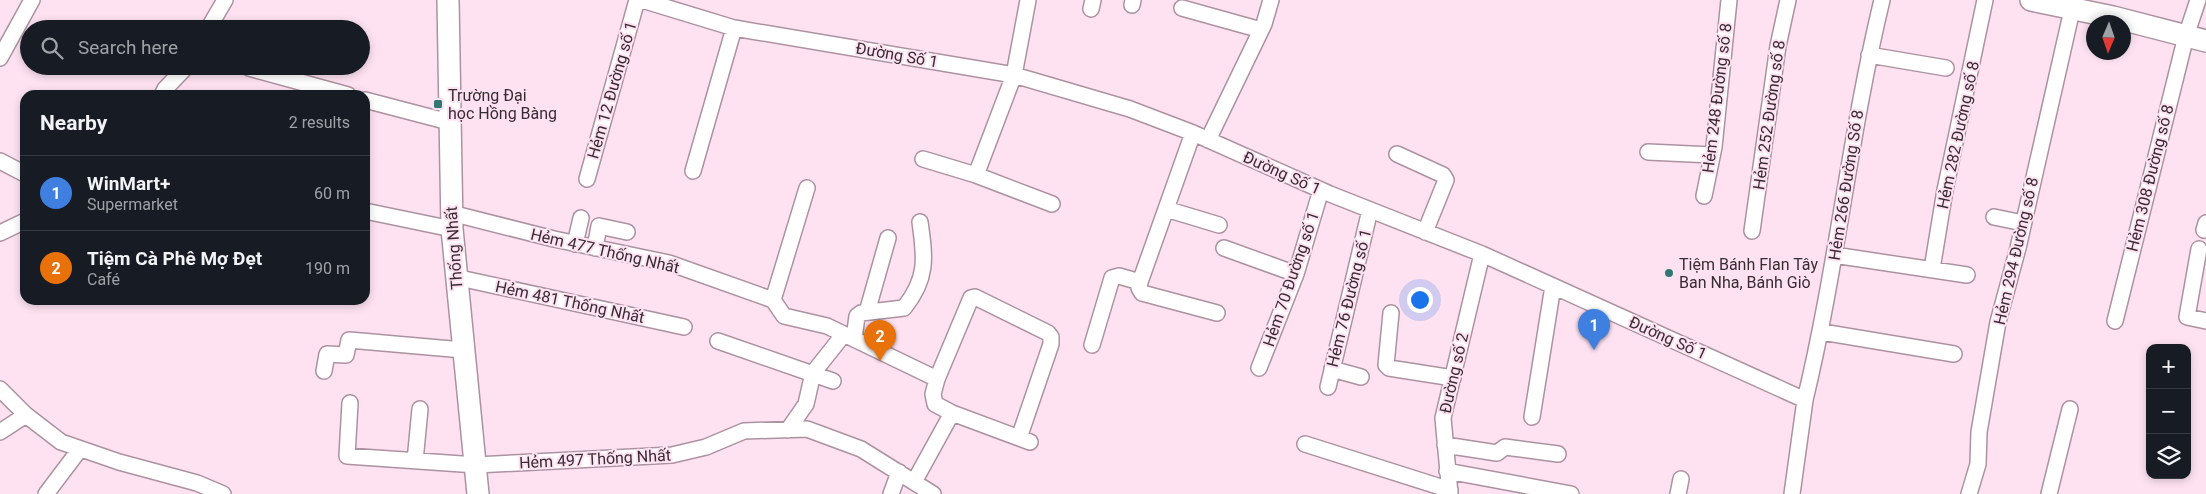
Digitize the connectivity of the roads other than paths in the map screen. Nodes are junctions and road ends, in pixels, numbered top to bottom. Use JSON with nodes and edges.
{"nodes":[{"id":1,"x":32,"y":0,"type":"edge"},
{"id":2,"x":225,"y":0,"type":"edge"},
{"id":3,"x":448,"y":0,"type":"edge"},
{"id":4,"x":637,"y":0,"type":"edge"},
{"id":5,"x":642,"y":0,"type":"edge"},
{"id":6,"x":1028,"y":0,"type":"edge"},
{"id":7,"x":1271,"y":0,"type":"edge"},
{"id":8,"x":1728,"y":0,"type":"edge"},
{"id":9,"x":1788,"y":0,"type":"edge"},
{"id":10,"x":1882,"y":0,"type":"edge"},
{"id":11,"x":1985,"y":0,"type":"edge"},
{"id":12,"x":2033,"y":0,"type":"edge"},
{"id":13,"x":2198,"y":0,"type":"edge"},
{"id":14,"x":1182,"y":8,"type":"dead end"},
{"id":15,"x":2072,"y":10,"type":"junction"},
{"id":16,"x":21,"y":20,"type":"edge"},
{"id":17,"x":213,"y":20,"type":"edge"},
{"id":18,"x":20,"y":22,"type":"edge"},
{"id":19,"x":734,"y":28,"type":"junction"},
{"id":20,"x":1261,"y":30,"type":"junction"},
{"id":21,"x":2196,"y":39,"type":"edge"},
{"id":22,"x":1869,"y":55,"type":"junction"},
{"id":23,"x":0,"y":58,"type":"edge"},
{"id":24,"x":1946,"y":68,"type":"dead end"},
{"id":25,"x":178,"y":75,"type":"edge"},
{"id":26,"x":275,"y":75,"type":"edge"},
{"id":27,"x":1014,"y":75,"type":"junction"},
{"id":28,"x":164,"y":90,"type":"edge"},
{"id":29,"x":330,"y":90,"type":"edge"},
{"id":30,"x":370,"y":101,"type":"edge"},
{"id":31,"x":449,"y":122,"type":"junction"},
{"id":32,"x":1192,"y":133,"type":"junction"},
{"id":33,"x":1208,"y":140,"type":"junction"},
{"id":34,"x":1648,"y":152,"type":"dead end"},
{"id":35,"x":1397,"y":154,"type":"dead end"},
{"id":36,"x":1712,"y":155,"type":"junction"},
{"id":37,"x":923,"y":159,"type":"dead end"},
{"id":38,"x":0,"y":161,"type":"edge"},
{"id":39,"x":20,"y":171,"type":"edge"},
{"id":40,"x":693,"y":171,"type":"dead end"},
{"id":41,"x":976,"y":175,"type":"junction"},
{"id":42,"x":587,"y":179,"type":"dead end"},
{"id":43,"x":807,"y":188,"type":"dead end"},
{"id":44,"x":1321,"y":190,"type":"junction"},
{"id":45,"x":1704,"y":196,"type":"dead end"},
{"id":46,"x":1052,"y":204,"type":"dead end"},
{"id":47,"x":1166,"y":209,"type":"junction"},
{"id":48,"x":1370,"y":210,"type":"junction"},
{"id":49,"x":370,"y":212,"type":"edge"},
{"id":50,"x":1994,"y":217,"type":"dead end"},
{"id":51,"x":581,"y":218,"type":"dead end"},
{"id":52,"x":452,"y":221,"type":"junction"},
{"id":53,"x":920,"y":222,"type":"dead end"},
{"id":54,"x":20,"y":223,"type":"edge"},
{"id":55,"x":2023,"y":223,"type":"junction"},
{"id":56,"x":1219,"y":225,"type":"dead end"},
{"id":57,"x":1752,"y":231,"type":"dead end"},
{"id":58,"x":627,"y":232,"type":"dead end"},
{"id":59,"x":1424,"y":232,"type":"junction"},
{"id":60,"x":0,"y":233,"type":"edge"},
{"id":61,"x":888,"y":238,"type":"dead end"},
{"id":62,"x":576,"y":244,"type":"junction"},
{"id":63,"x":596,"y":248,"type":"junction"},
{"id":64,"x":1224,"y":248,"type":"dead end"},
{"id":65,"x":2199,"y":249,"type":"dead end"},
{"id":66,"x":1482,"y":254,"type":"junction"},
{"id":67,"x":1834,"y":255,"type":"junction"},
{"id":68,"x":1932,"y":269,"type":"junction"},
{"id":69,"x":1296,"y":274,"type":"junction"},
{"id":70,"x":1966,"y":275,"type":"dead end"},
{"id":71,"x":456,"y":277,"type":"junction"},
{"id":72,"x":1140,"y":282,"type":"junction"},
{"id":73,"x":1553,"y":286,"type":"junction"},
{"id":74,"x":773,"y":300,"type":"junction"},
{"id":75,"x":867,"y":312,"type":"junction"},
{"id":76,"x":1217,"y":313,"type":"dead end"},
{"id":77,"x":1391,"y":313,"type":"dead end"},
{"id":78,"x":2115,"y":321,"type":"dead end"},
{"id":79,"x":2206,"y":321,"type":"edge"},
{"id":80,"x":684,"y":326,"type":"dead end"},
{"id":81,"x":1822,"y":332,"type":"junction"},
{"id":82,"x":849,"y":337,"type":"junction"},
{"id":83,"x":718,"y":341,"type":"dead end"},
{"id":84,"x":1092,"y":345,"type":"dead end"},
{"id":85,"x":463,"y":350,"type":"junction"},
{"id":86,"x":1954,"y":354,"type":"dead end"},
{"id":87,"x":1259,"y":368,"type":"dead end"},
{"id":88,"x":1332,"y":369,"type":"junction"},
{"id":89,"x":324,"y":371,"type":"dead end"},
{"id":90,"x":814,"y":373,"type":"junction"},
{"id":91,"x":1360,"y":376,"type":"dead end"},
{"id":92,"x":1453,"y":378,"type":"junction"},
{"id":93,"x":937,"y":379,"type":"junction"},
{"id":94,"x":833,"y":381,"type":"dead end"},
{"id":95,"x":1328,"y":387,"type":"dead end"},
{"id":96,"x":0,"y":389,"type":"edge"},
{"id":97,"x":1806,"y":400,"type":"junction"},
{"id":98,"x":350,"y":403,"type":"dead end"},
{"id":99,"x":420,"y":409,"type":"dead end"},
{"id":100,"x":2070,"y":409,"type":"dead end"},
{"id":101,"x":952,"y":413,"type":"junction"},
{"id":102,"x":26,"y":415,"type":"junction"},
{"id":103,"x":1532,"y":417,"type":"dead end"},
{"id":104,"x":788,"y":430,"type":"junction"},
{"id":105,"x":0,"y":432,"type":"edge"},
{"id":106,"x":1306,"y":444,"type":"dead end"},
{"id":107,"x":1445,"y":445,"type":"junction"},
{"id":108,"x":80,"y":448,"type":"junction"},
{"id":109,"x":1558,"y":454,"type":"dead end"},
{"id":110,"x":415,"y":461,"type":"junction"},
{"id":111,"x":476,"y":466,"type":"junction"},
{"id":112,"x":1447,"y":470,"type":"junction"},
{"id":113,"x":899,"y":472,"type":"junction"},
{"id":114,"x":1681,"y":479,"type":"dead end"},
{"id":115,"x":914,"y":482,"type":"junction"},
{"id":116,"x":1450,"y":492,"type":"edge"},
{"id":117,"x":46,"y":494,"type":"edge"},
{"id":118,"x":223,"y":494,"type":"edge"},
{"id":119,"x":478,"y":494,"type":"edge"},
{"id":120,"x":891,"y":494,"type":"edge"},
{"id":121,"x":933,"y":494,"type":"edge"},
{"id":122,"x":1571,"y":494,"type":"edge"},
{"id":123,"x":1678,"y":494,"type":"edge"},
{"id":124,"x":1792,"y":494,"type":"edge"},
{"id":125,"x":1969,"y":494,"type":"edge"},
{"id":126,"x":2049,"y":494,"type":"edge"}],
"edges":[{"from":1,"to":16,"type":"street"},
{"from":2,"to":17,"type":"street"},
{"from":3,"to":31,"type":"main road","name":"Thống Nhất"},
{"from":4,"to":42,"type":"street","name":"Hẻm 12 Đường số 1"},
{"from":5,"to":19,"type":"street","name":"Đường Số 1"},
{"from":6,"to":27,"type":"street"},
{"from":7,"to":20,"type":"street"},
{"from":8,"to":36,"type":"street","name":"Hẻm 248 Đường số 8"},
{"from":9,"to":57,"type":"street","name":"Hẻm 252 Đường số 8"},
{"from":10,"to":22,"type":"street","name":"Hẻm 266 Đường Số 8"},
{"from":11,"to":68,"type":"street","name":"Hẻm 282 Đường số 8"},
{"from":12,"to":15,"type":"main road"},
{"from":13,"to":21,"type":"street","name":"Hẻm 308 Đường số 8"},
{"from":14,"to":20,"type":"street"},
{"from":15,"to":21,"type":"main road"},
{"from":15,"to":55,"type":"street","name":"Hẻm 294 Đường số 8"},
{"from":18,"to":23,"type":"street"},
{"from":19,"to":27,"type":"street","name":"Đường Số 1"},
{"from":19,"to":40,"type":"street"},
{"from":20,"to":33,"type":"street"},
{"from":21,"to":78,"type":"street","name":"Hẻm 308 Đường số 8"},
{"from":22,"to":24,"type":"street"},
{"from":22,"to":67,"type":"street","name":"Hẻm 266 Đường Số 8"},
{"from":25,"to":28,"type":"street"},
{"from":26,"to":29,"type":"street"},
{"from":27,"to":32,"type":"street","name":"Đường Số 1"},
{"from":27,"to":41,"type":"street"},
{"from":30,"to":31,"type":"street"},
{"from":31,"to":52,"type":"main road","name":"Thống Nhất"},
{"from":32,"to":33,"type":"street","name":"Đường Số 1"},
{"from":32,"to":47,"type":"street"},
{"from":33,"to":44,"type":"street","name":"Đường Số 1"},
{"from":34,"to":36,"type":"street"},
{"from":35,"to":59,"type":"street"},
{"from":36,"to":45,"type":"street","name":"Hẻm 248 Đường số 8"},
{"from":37,"to":41,"type":"street"},
{"from":38,"to":39,"type":"street"},
{"from":41,"to":46,"type":"street"},
{"from":43,"to":74,"type":"street"},
{"from":44,"to":48,"type":"street","name":"Đường Số 1"},
{"from":44,"to":69,"type":"street","name":"Hẻm 70 Đường số 1"},
{"from":47,"to":56,"type":"street"},
{"from":47,"to":72,"type":"street"},
{"from":48,"to":59,"type":"street","name":"Đường Số 1"},
{"from":48,"to":88,"type":"street","name":"Hẻm 76 Đường số 1"},
{"from":49,"to":52,"type":"street","name":"Hẻm 477 Thống Nhất"},
{"from":50,"to":55,"type":"street"},
{"from":51,"to":62,"type":"street"},
{"from":52,"to":62,"type":"street","name":"Hẻm 477 Thống Nhất"},
{"from":52,"to":71,"type":"main road","name":"Thống Nhất"},
{"from":53,"to":75,"type":"street"},
{"from":54,"to":60,"type":"street"},
{"from":55,"to":125,"type":"street","name":"Hẻm 294 Đường số 8"},
{"from":58,"to":63,"type":"street"},
{"from":59,"to":66,"type":"street","name":"Đường Số 1"},
{"from":61,"to":75,"type":"street"},
{"from":62,"to":63,"type":"street","name":"Hẻm 477 Thống Nhất"},
{"from":63,"to":74,"type":"street","name":"Hẻm 477 Thống Nhất"},
{"from":64,"to":69,"type":"street"},
{"from":65,"to":79,"type":"street"},
{"from":66,"to":73,"type":"street","name":"Đường Số 1"},
{"from":66,"to":92,"type":"street","name":"Đường số 2"},
{"from":67,"to":68,"type":"street"},
{"from":67,"to":81,"type":"street","name":"Hẻm 266 Đường Số 8"},
{"from":68,"to":70,"type":"street"},
{"from":69,"to":87,"type":"street","name":"Hẻm 70 Đường số 1"},
{"from":71,"to":80,"type":"street","name":"Hẻm 481 Thống Nhất"},
{"from":71,"to":85,"type":"main road","name":"Thống Nhất"},
{"from":72,"to":76,"type":"street"},
{"from":72,"to":84,"type":"street"},
{"from":73,"to":97,"type":"street","name":"Đường Số 1"},
{"from":73,"to":103,"type":"street"},
{"from":74,"to":82,"type":"street","name":"Hẻm 477 Thống Nhất"},
{"from":75,"to":82,"type":"street"},
{"from":77,"to":92,"type":"street"},
{"from":81,"to":86,"type":"street"},
{"from":81,"to":97,"type":"street","name":"Hẻm 266 Đường Số 8"},
{"from":82,"to":90,"type":"street"},
{"from":82,"to":93,"type":"street","name":"Hẻm 477 Thống Nhất"},
{"from":83,"to":90,"type":"street"},
{"from":85,"to":89,"type":"street"},
{"from":85,"to":111,"type":"main road","name":"Thống Nhất"},
{"from":88,"to":91,"type":"street"},
{"from":88,"to":95,"type":"street","name":"Hẻm 76 Đường số 1"},
{"from":90,"to":94,"type":"street"},
{"from":90,"to":104,"type":"street"},
{"from":92,"to":107,"type":"street","name":"Đường số 2"},
{"from":93,"to":101,"type":"street"},
{"from":93,"to":101,"type":"street"},
{"from":96,"to":102,"type":"street"},
{"from":97,"to":124,"type":"street"},
{"from":98,"to":110,"type":"street","name":"Hẻm 497 Thống Nhất"},
{"from":99,"to":110,"type":"street"},
{"from":100,"to":126,"type":"street"},
{"from":101,"to":115,"type":"street"},
{"from":102,"to":105,"type":"street"},
{"from":102,"to":108,"type":"street"},
{"from":104,"to":111,"type":"street","name":"Hẻm 497 Thống Nhất"},
{"from":104,"to":113,"type":"street","name":"Hẻm 497 Thống Nhất"},
{"from":106,"to":116,"type":"street"},
{"from":107,"to":109,"type":"street"},
{"from":107,"to":112,"type":"street","name":"Đường số 2"},
{"from":108,"to":117,"type":"street"},
{"from":108,"to":118,"type":"street"},
{"from":110,"to":111,"type":"street","name":"Hẻm 497 Thống Nhất"},
{"from":111,"to":119,"type":"main road","name":"Thống Nhất"},
{"from":112,"to":116,"type":"street","name":"Đường số 2"},
{"from":112,"to":122,"type":"street"},
{"from":113,"to":115,"type":"street","name":"Hẻm 497 Thống Nhất"},
{"from":113,"to":120,"type":"street"},
{"from":114,"to":123,"type":"street"},
{"from":115,"to":121,"type":"street","name":"Hẻm 497 Thống Nhất"}]}
